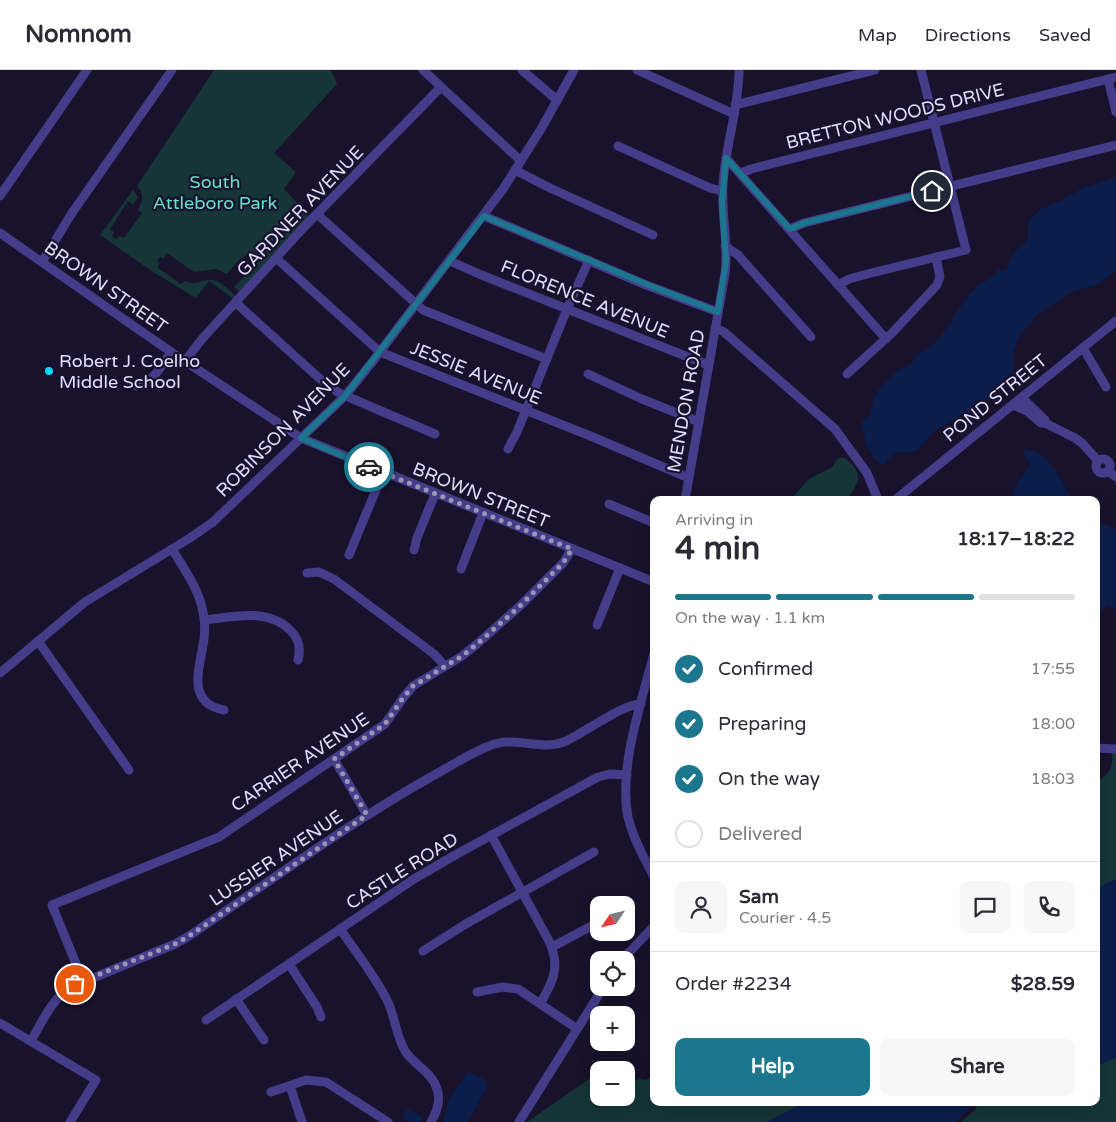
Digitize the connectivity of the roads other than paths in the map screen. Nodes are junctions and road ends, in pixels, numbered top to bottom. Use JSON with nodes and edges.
{"nodes":[{"id":1,"x":87,"y":70,"type":"edge"},
{"id":2,"x":172,"y":70,"type":"edge"},
{"id":3,"x":422,"y":70,"type":"edge"},
{"id":4,"x":522,"y":70,"type":"edge"},
{"id":5,"x":574,"y":70,"type":"edge"},
{"id":6,"x":637,"y":70,"type":"edge"},
{"id":7,"x":738,"y":70,"type":"edge"},
{"id":8,"x":875,"y":70,"type":"edge"},
{"id":9,"x":920,"y":70,"type":"edge"},
{"id":10,"x":1112,"y":78,"type":"edge"},
{"id":11,"x":441,"y":87,"type":"junction"},
{"id":12,"x":557,"y":100,"type":"junction"},
{"id":13,"x":734,"y":110,"type":"junction"},
{"id":14,"x":1116,"y":111,"type":"edge"},
{"id":15,"x":934,"y":123,"type":"junction"},
{"id":16,"x":1116,"y":145,"type":"edge"},
{"id":17,"x":618,"y":146,"type":"dead end"},
{"id":18,"x":726,"y":158,"type":"junction"},
{"id":19,"x":521,"y":161,"type":"junction"},
{"id":20,"x":515,"y":170,"type":"junction"},
{"id":21,"x":741,"y":174,"type":"junction"},
{"id":22,"x":950,"y":186,"type":"junction"},
{"id":23,"x":722,"y":191,"type":"junction"},
{"id":24,"x":0,"y":196,"type":"edge"},
{"id":25,"x":318,"y":214,"type":"junction"},
{"id":26,"x":484,"y":216,"type":"junction"},
{"id":27,"x":790,"y":229,"type":"junction"},
{"id":28,"x":0,"y":233,"type":"edge"},
{"id":29,"x":653,"y":235,"type":"dead end"},
{"id":30,"x":725,"y":246,"type":"junction"},
{"id":31,"x":936,"y":257,"type":"junction"},
{"id":32,"x":276,"y":258,"type":"junction"},
{"id":33,"x":589,"y":260,"type":"junction"},
{"id":34,"x":450,"y":261,"type":"junction"},
{"id":35,"x":42,"y":262,"type":"junction"},
{"id":36,"x":838,"y":285,"type":"junction"},
{"id":37,"x":236,"y":303,"type":"junction"},
{"id":38,"x":416,"y":305,"type":"junction"},
{"id":39,"x":567,"y":309,"type":"junction"},
{"id":40,"x":718,"y":312,"type":"junction"},
{"id":41,"x":1116,"y":322,"type":"edge"},
{"id":42,"x":715,"y":328,"type":"junction"},
{"id":43,"x":811,"y":337,"type":"dead end"},
{"id":44,"x":886,"y":339,"type":"junction"},
{"id":45,"x":1083,"y":348,"type":"junction"},
{"id":46,"x":171,"y":352,"type":"junction"},
{"id":47,"x":380,"y":352,"type":"junction"},
{"id":48,"x":547,"y":360,"type":"junction"},
{"id":49,"x":186,"y":362,"type":"junction"},
{"id":50,"x":708,"y":366,"type":"junction"},
{"id":51,"x":588,"y":374,"type":"dead end"},
{"id":52,"x":847,"y":374,"type":"dead end"},
{"id":53,"x":136,"y":386,"type":"dead end"},
{"id":54,"x":1106,"y":387,"type":"dead end"},
{"id":55,"x":345,"y":396,"type":"junction"},
{"id":56,"x":1022,"y":398,"type":"junction"},
{"id":57,"x":1013,"y":404,"type":"junction"},
{"id":58,"x":525,"y":411,"type":"junction"},
{"id":59,"x":699,"y":422,"type":"junction"},
{"id":60,"x":1045,"y":423,"type":"junction"},
{"id":61,"x":435,"y":434,"type":"dead end"},
{"id":62,"x":301,"y":438,"type":"junction"},
{"id":63,"x":508,"y":449,"type":"dead end"},
{"id":64,"x":383,"y":473,"type":"junction"},
{"id":65,"x":1116,"y":477,"type":"edge"},
{"id":66,"x":689,"y":478,"type":"junction"},
{"id":67,"x":436,"y":494,"type":"junction"},
{"id":68,"x":686,"y":496,"type":"edge"},
{"id":69,"x":876,"y":496,"type":"edge"},
{"id":70,"x":900,"y":496,"type":"edge"},
{"id":71,"x":609,"y":504,"type":"dead end"},
{"id":72,"x":483,"y":513,"type":"junction"},
{"id":73,"x":650,"y":521,"type":"edge"},
{"id":74,"x":172,"y":549,"type":"junction"},
{"id":75,"x":572,"y":549,"type":"junction"},
{"id":76,"x":414,"y":550,"type":"dead end"},
{"id":77,"x":348,"y":555,"type":"dead end"},
{"id":78,"x":620,"y":568,"type":"junction"},
{"id":79,"x":461,"y":569,"type":"dead end"},
{"id":80,"x":307,"y":573,"type":"dead end"},
{"id":81,"x":650,"y":580,"type":"edge"},
{"id":82,"x":204,"y":620,"type":"junction"},
{"id":83,"x":597,"y":625,"type":"dead end"},
{"id":84,"x":38,"y":641,"type":"junction"},
{"id":85,"x":298,"y":660,"type":"dead end"},
{"id":86,"x":445,"y":666,"type":"junction"},
{"id":87,"x":650,"y":669,"type":"edge"},
{"id":88,"x":0,"y":673,"type":"edge"},
{"id":89,"x":641,"y":704,"type":"junction"},
{"id":90,"x":224,"y":710,"type":"dead end"},
{"id":91,"x":1100,"y":748,"type":"edge"},
{"id":92,"x":1116,"y":749,"type":"edge"},
{"id":93,"x":334,"y":759,"type":"junction"},
{"id":94,"x":129,"y":770,"type":"dead end"},
{"id":95,"x":627,"y":775,"type":"junction"},
{"id":96,"x":367,"y":815,"type":"junction"},
{"id":97,"x":491,"y":835,"type":"junction"},
{"id":98,"x":594,"y":852,"type":"dead end"},
{"id":99,"x":650,"y":869,"type":"edge"},
{"id":100,"x":522,"y":892,"type":"junction"},
{"id":101,"x":590,"y":927,"type":"edge"},
{"id":102,"x":340,"y":929,"type":"junction"},
{"id":103,"x":650,"y":930,"type":"edge"},
{"id":104,"x":552,"y":947,"type":"junction"},
{"id":105,"x":423,"y":951,"type":"dead end"},
{"id":106,"x":630,"y":951,"type":"edge"},
{"id":107,"x":288,"y":964,"type":"junction"},
{"id":108,"x":83,"y":981,"type":"junction"},
{"id":109,"x":477,"y":992,"type":"dead end"},
{"id":110,"x":598,"y":996,"type":"edge"},
{"id":111,"x":236,"y":999,"type":"junction"},
{"id":112,"x":540,"y":1004,"type":"junction"},
{"id":113,"x":322,"y":1017,"type":"dead end"},
{"id":114,"x":206,"y":1020,"type":"dead end"},
{"id":115,"x":0,"y":1023,"type":"edge"},
{"id":116,"x":576,"y":1028,"type":"junction"},
{"id":117,"x":264,"y":1040,"type":"dead end"},
{"id":118,"x":31,"y":1041,"type":"junction"},
{"id":119,"x":290,"y":1086,"type":"junction"},
{"id":120,"x":271,"y":1092,"type":"dead end"},
{"id":121,"x":70,"y":1122,"type":"edge"},
{"id":122,"x":302,"y":1122,"type":"edge"},
{"id":123,"x":388,"y":1122,"type":"edge"},
{"id":124,"x":431,"y":1122,"type":"edge"},
{"id":125,"x":519,"y":1122,"type":"edge"}],
"edges":[{"from":1,"to":24,"type":"street"},
{"from":2,"to":35,"type":"street"},
{"from":3,"to":11,"type":"street"},
{"from":4,"to":12,"type":"street"},
{"from":5,"to":12,"type":"street","name":"ROBINSON AVENUE"},
{"from":6,"to":13,"type":"street"},
{"from":7,"to":13,"type":"street","name":"MENDON ROAD"},
{"from":8,"to":13,"type":"street"},
{"from":9,"to":15,"type":"street"},
{"from":10,"to":14,"type":"street"},
{"from":10,"to":15,"type":"street","name":"BRETTON WOODS DRIVE"},
{"from":11,"to":19,"type":"street"},
{"from":11,"to":25,"type":"street","name":"GARDNER AVENUE"},
{"from":12,"to":19,"type":"street","name":"ROBINSON AVENUE"},
{"from":13,"to":18,"type":"street","name":"MENDON ROAD"},
{"from":15,"to":21,"type":"street","name":"BRETTON WOODS DRIVE"},
{"from":15,"to":22,"type":"street"},
{"from":16,"to":22,"type":"street"},
{"from":17,"to":23,"type":"street"},
{"from":18,"to":21,"type":"street"},
{"from":18,"to":23,"type":"street","name":"MENDON ROAD"},
{"from":19,"to":20,"type":"street","name":"ROBINSON AVENUE"},
{"from":20,"to":26,"type":"street","name":"ROBINSON AVENUE"},
{"from":20,"to":29,"type":"street"},
{"from":21,"to":27,"type":"street"},
{"from":22,"to":27,"type":"street"},
{"from":22,"to":31,"type":"street"},
{"from":23,"to":30,"type":"street","name":"MENDON ROAD"},
{"from":25,"to":32,"type":"street","name":"GARDNER AVENUE"},
{"from":25,"to":38,"type":"street"},
{"from":26,"to":33,"type":"street"},
{"from":26,"to":34,"type":"street","name":"ROBINSON AVENUE"},
{"from":27,"to":36,"type":"street"},
{"from":28,"to":35,"type":"street","name":"BROWN STREET"},
{"from":30,"to":40,"type":"street","name":"MENDON ROAD"},
{"from":30,"to":43,"type":"street"},
{"from":31,"to":36,"type":"street"},
{"from":31,"to":44,"type":"street"},
{"from":32,"to":37,"type":"street","name":"GARDNER AVENUE"},
{"from":32,"to":47,"type":"street","name":"JESSIE AVENUE"},
{"from":33,"to":39,"type":"street"},
{"from":33,"to":40,"type":"street"},
{"from":34,"to":38,"type":"street","name":"ROBINSON AVENUE"},
{"from":34,"to":39,"type":"street","name":"FLORENCE AVENUE"},
{"from":35,"to":46,"type":"street","name":"BROWN STREET"},
{"from":36,"to":44,"type":"street"},
{"from":37,"to":49,"type":"street","name":"GARDNER AVENUE"},
{"from":37,"to":55,"type":"street"},
{"from":38,"to":47,"type":"street","name":"ROBINSON AVENUE"},
{"from":38,"to":48,"type":"street"},
{"from":39,"to":48,"type":"street"},
{"from":39,"to":50,"type":"street","name":"FLORENCE AVENUE"},
{"from":40,"to":42,"type":"street","name":"MENDON ROAD"},
{"from":41,"to":45,"type":"street","name":"POND STREET"},
{"from":42,"to":50,"type":"street","name":"MENDON ROAD"},
{"from":42,"to":69,"type":"street"},
{"from":44,"to":52,"type":"street"},
{"from":45,"to":54,"type":"street"},
{"from":45,"to":56,"type":"street","name":"POND STREET"},
{"from":46,"to":49,"type":"street","name":"BROWN STREET"},
{"from":46,"to":53,"type":"street"},
{"from":47,"to":55,"type":"street","name":"ROBINSON AVENUE"},
{"from":47,"to":58,"type":"street","name":"JESSIE AVENUE"},
{"from":48,"to":58,"type":"street"},
{"from":49,"to":62,"type":"street","name":"BROWN STREET"},
{"from":50,"to":59,"type":"street","name":"MENDON ROAD"},
{"from":51,"to":59,"type":"street"},
{"from":55,"to":61,"type":"street"},
{"from":55,"to":62,"type":"street","name":"ROBINSON AVENUE"},
{"from":56,"to":57,"type":"street","name":"POND STREET"},
{"from":56,"to":60,"type":"street"},
{"from":57,"to":60,"type":"street"},
{"from":57,"to":70,"type":"street","name":"POND STREET"},
{"from":58,"to":63,"type":"street"},
{"from":58,"to":66,"type":"street","name":"JESSIE AVENUE"},
{"from":59,"to":66,"type":"street","name":"MENDON ROAD"},
{"from":60,"to":65,"type":"street"},
{"from":62,"to":64,"type":"street","name":"BROWN STREET"},
{"from":62,"to":74,"type":"street","name":"ROBINSON AVENUE"},
{"from":64,"to":67,"type":"street","name":"BROWN STREET"},
{"from":64,"to":77,"type":"street"},
{"from":66,"to":68,"type":"street","name":"MENDON ROAD"},
{"from":67,"to":72,"type":"street","name":"BROWN STREET"},
{"from":67,"to":76,"type":"street"},
{"from":71,"to":73,"type":"street"},
{"from":72,"to":75,"type":"street","name":"BROWN STREET"},
{"from":72,"to":79,"type":"street"},
{"from":74,"to":82,"type":"street"},
{"from":74,"to":84,"type":"street","name":"ROBINSON AVENUE"},
{"from":75,"to":78,"type":"street","name":"BROWN STREET"},
{"from":75,"to":86,"type":"street","name":"CARRIER AVENUE"},
{"from":78,"to":81,"type":"street","name":"BROWN STREET"},
{"from":78,"to":83,"type":"street"},
{"from":80,"to":86,"type":"street"},
{"from":82,"to":85,"type":"street"},
{"from":82,"to":90,"type":"street"},
{"from":84,"to":88,"type":"street","name":"ROBINSON AVENUE"},
{"from":84,"to":94,"type":"street"},
{"from":86,"to":93,"type":"street","name":"CARRIER AVENUE"},
{"from":87,"to":89,"type":"street"},
{"from":89,"to":95,"type":"street"},
{"from":89,"to":96,"type":"street","name":"LUSSIER AVENUE"},
{"from":91,"to":92,"type":"street"},
{"from":93,"to":96,"type":"street"},
{"from":93,"to":108,"type":"street","name":"CARRIER AVENUE"},
{"from":95,"to":97,"type":"street","name":"CASTLE ROAD"},
{"from":95,"to":99,"type":"street"},
{"from":96,"to":108,"type":"street","name":"LUSSIER AVENUE"},
{"from":97,"to":100,"type":"street"},
{"from":97,"to":102,"type":"street","name":"CASTLE ROAD"},
{"from":98,"to":100,"type":"street"},
{"from":100,"to":104,"type":"street"},
{"from":100,"to":105,"type":"street"},
{"from":101,"to":104,"type":"street"},
{"from":102,"to":107,"type":"street","name":"CASTLE ROAD"},
{"from":102,"to":124,"type":"street"},
{"from":103,"to":106,"type":"street"},
{"from":104,"to":112,"type":"street"},
{"from":107,"to":111,"type":"street","name":"CASTLE ROAD"},
{"from":107,"to":113,"type":"street"},
{"from":108,"to":118,"type":"street","name":"LUSSIER AVENUE"},
{"from":109,"to":112,"type":"street"},
{"from":110,"to":116,"type":"street"},
{"from":111,"to":114,"type":"street","name":"CASTLE ROAD"},
{"from":111,"to":117,"type":"street"},
{"from":112,"to":116,"type":"street"},
{"from":115,"to":118,"type":"street"},
{"from":116,"to":125,"type":"street"},
{"from":118,"to":121,"type":"street"},
{"from":119,"to":120,"type":"street"},
{"from":119,"to":122,"type":"street"},
{"from":119,"to":123,"type":"street"}]}
